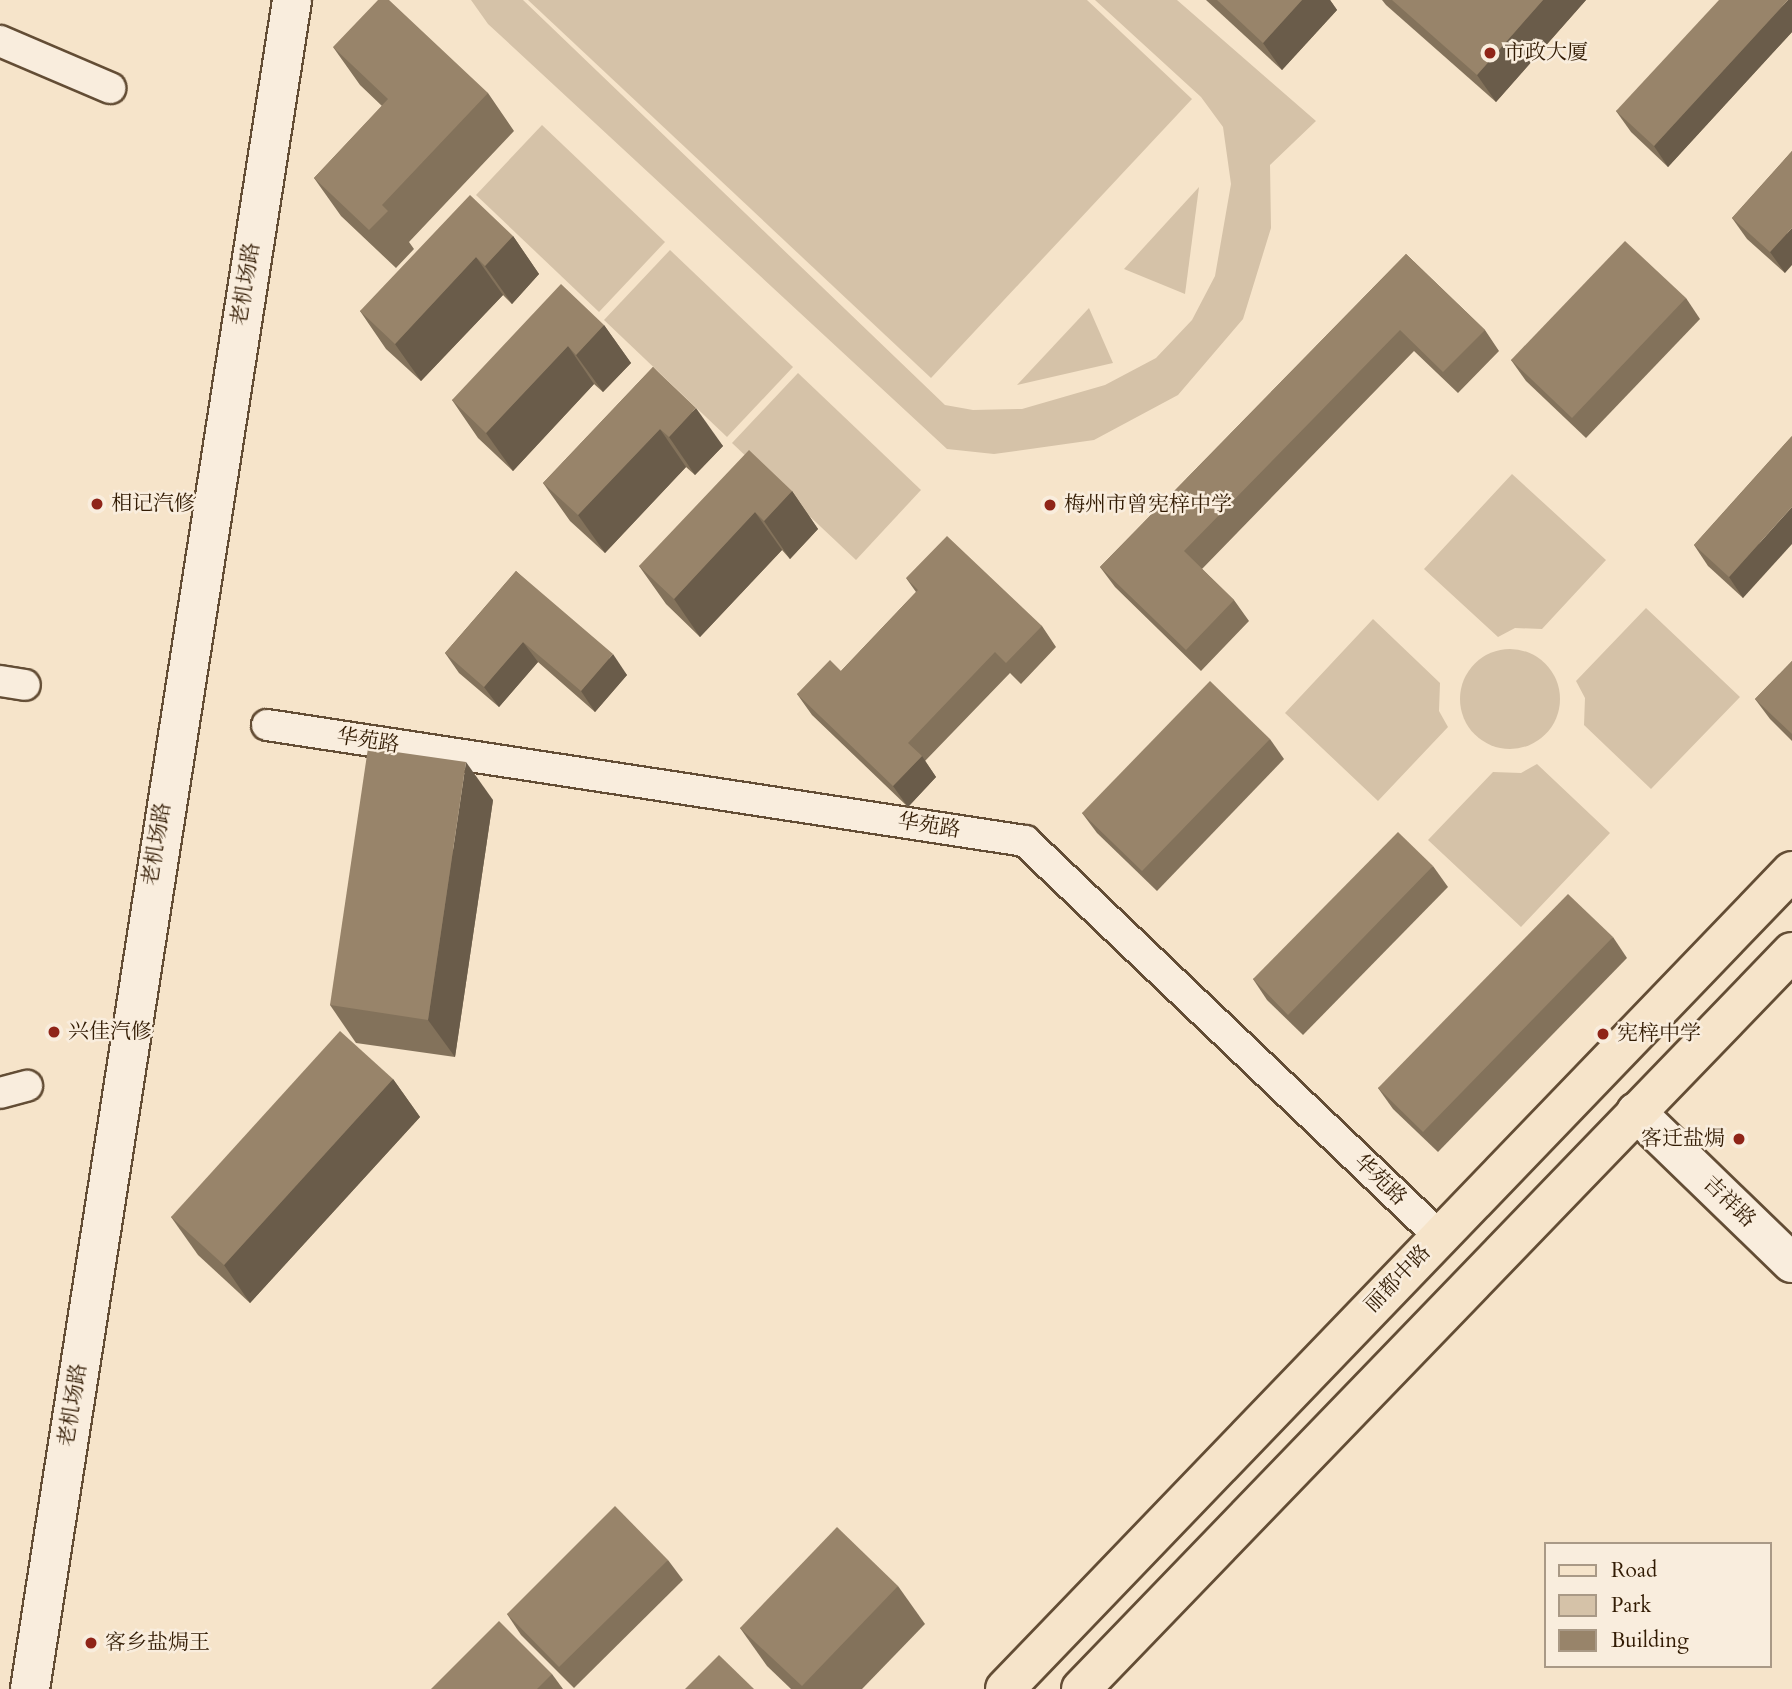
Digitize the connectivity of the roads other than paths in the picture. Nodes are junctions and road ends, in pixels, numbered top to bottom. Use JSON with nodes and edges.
{"nodes":[{"id":1,"x":292,"y":0,"type":"edge"},
{"id":2,"x":0,"y":41,"type":"edge"},
{"id":3,"x":110,"y":88,"type":"dead end"},
{"id":4,"x":267,"y":725,"type":"dead end"},
{"id":5,"x":1792,"y":871,"type":"edge"},
{"id":6,"x":1792,"y":951,"type":"edge"},
{"id":7,"x":1636,"y":1112,"type":"junction"},
{"id":8,"x":1439,"y":1236,"type":"junction"},
{"id":9,"x":1792,"y":1263,"type":"edge"},
{"id":10,"x":39,"y":1682,"type":"edge"},
{"id":11,"x":1005,"y":1689,"type":"edge"},
{"id":12,"x":1081,"y":1689,"type":"edge"}],
"edges":[{"from":1,"to":10,"type":"street","name":"老机场路"},
{"from":2,"to":3,"type":"street"},
{"from":4,"to":8,"type":"street","name":"华苑路"},
{"from":5,"to":8,"type":"main road","name":"丽都中路"},
{"from":6,"to":7,"type":"main road"},
{"from":7,"to":9,"type":"street","name":"吉祥路"},
{"from":7,"to":12,"type":"main road"},
{"from":8,"to":11,"type":"main road","name":"丽都中路"}]}
